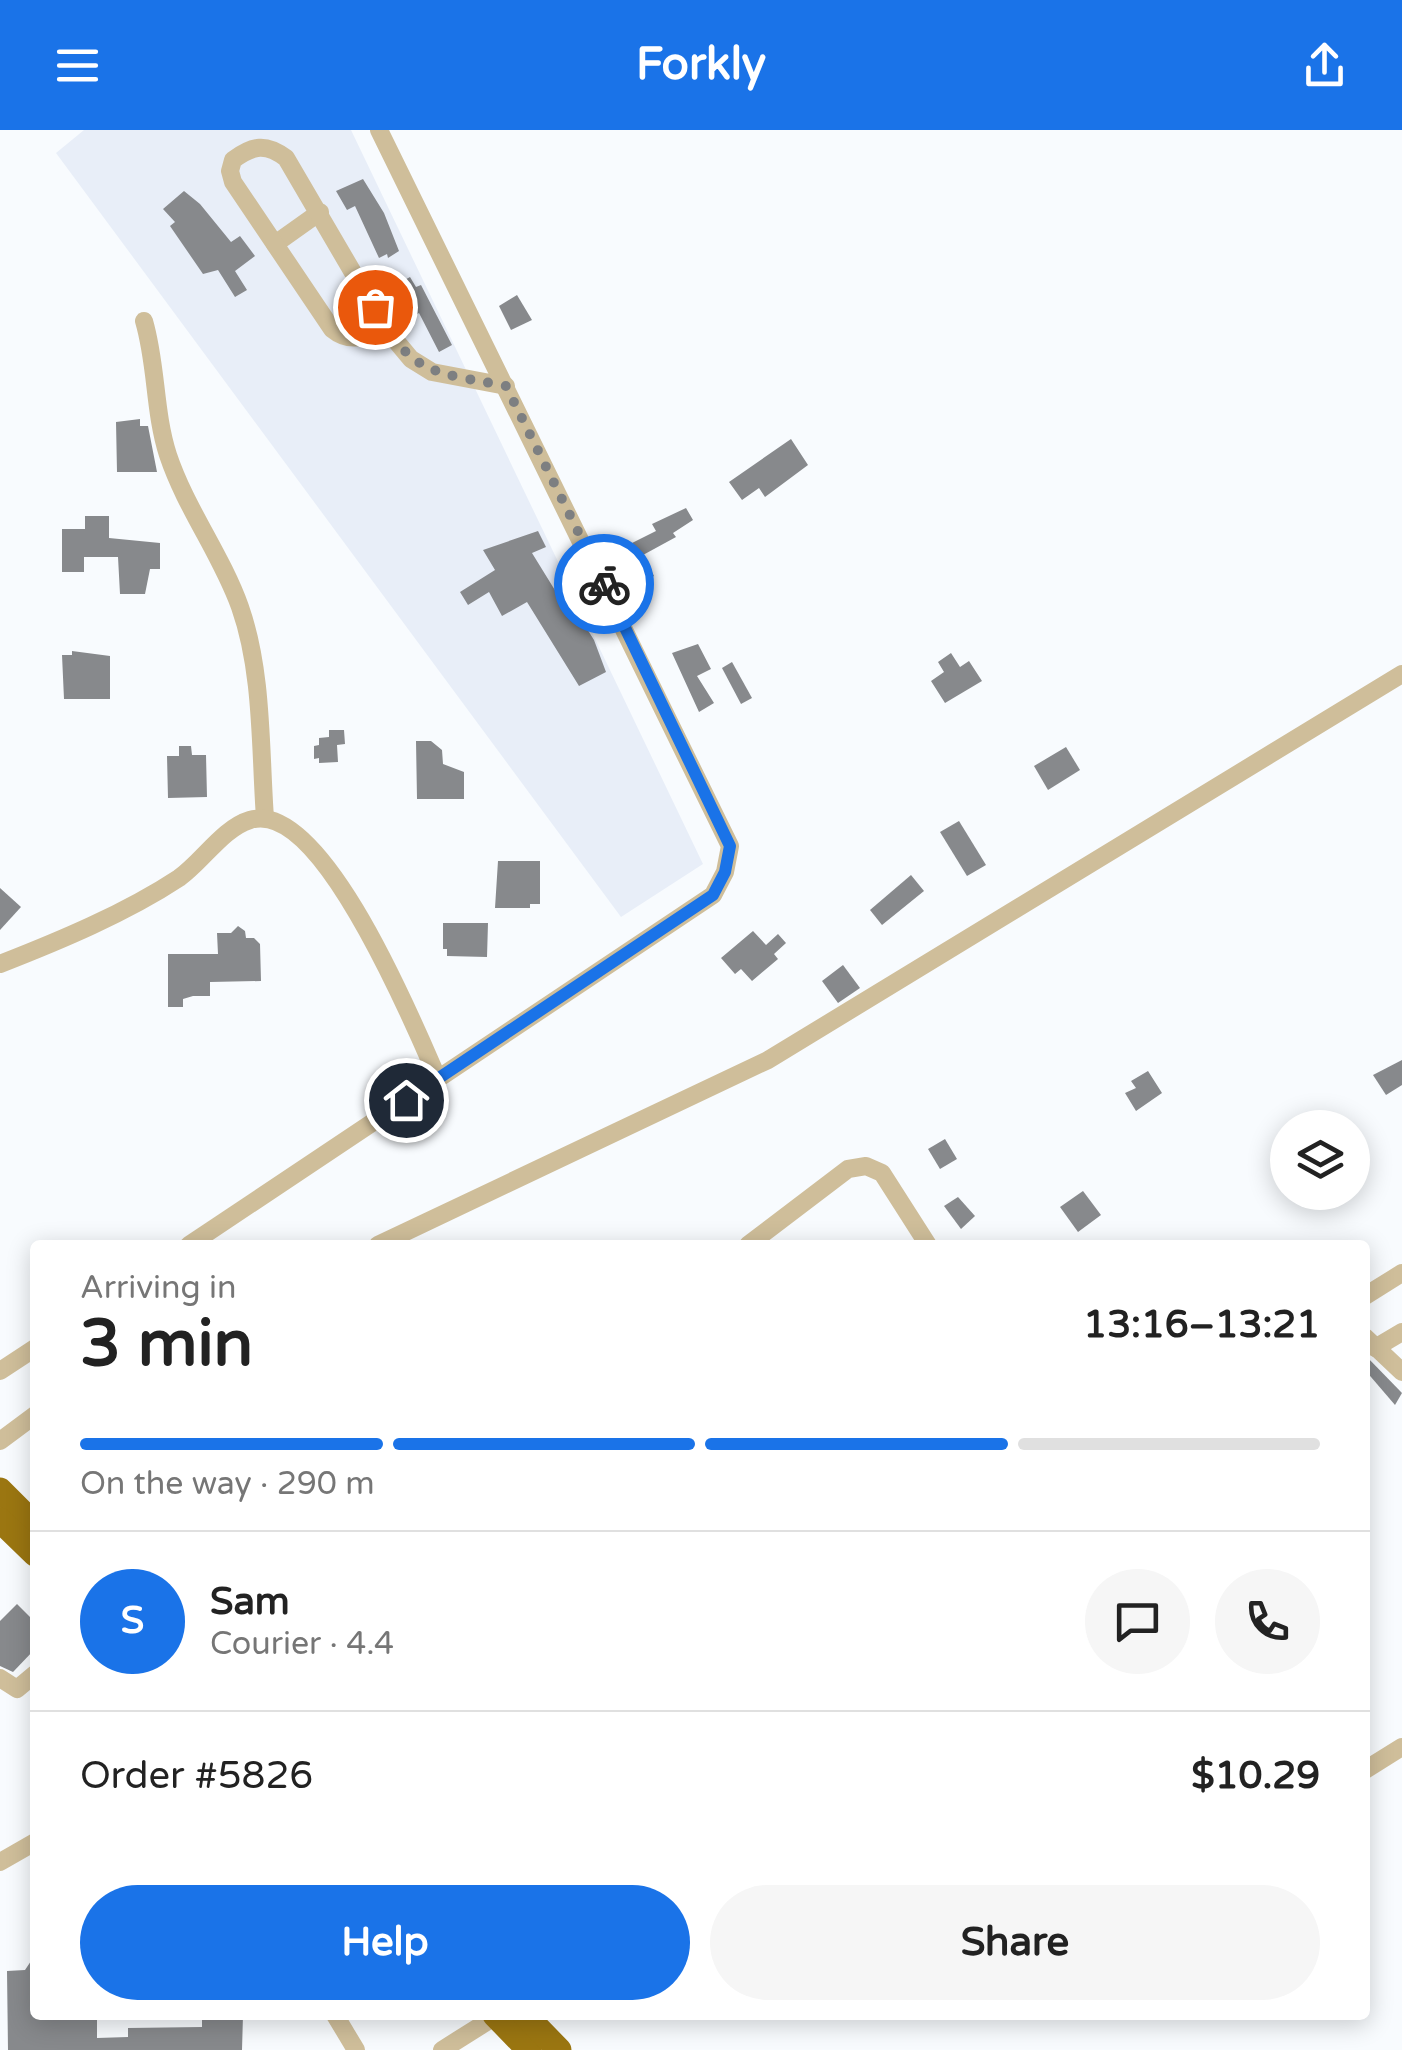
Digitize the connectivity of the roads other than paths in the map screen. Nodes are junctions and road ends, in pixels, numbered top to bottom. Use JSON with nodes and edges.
{"nodes":[{"id":1,"x":379,"y":130,"type":"edge"},
{"id":2,"x":320,"y":212,"type":"junction"},
{"id":3,"x":275,"y":244,"type":"junction"},
{"id":4,"x":144,"y":321,"type":"dead end"},
{"id":5,"x":386,"y":328,"type":"junction"},
{"id":6,"x":506,"y":386,"type":"junction"},
{"id":7,"x":1402,"y":674,"type":"edge"},
{"id":8,"x":265,"y":818,"type":"junction"},
{"id":9,"x":0,"y":964,"type":"edge"},
{"id":10,"x":438,"y":1080,"type":"junction"},
{"id":11,"x":198,"y":1240,"type":"edge"},
{"id":12,"x":389,"y":1240,"type":"edge"},
{"id":13,"x":755,"y":1240,"type":"edge"},
{"id":14,"x":925,"y":1240,"type":"edge"},
{"id":15,"x":1402,"y":1273,"type":"edge"},
{"id":16,"x":1370,"y":1293,"type":"edge"},
{"id":17,"x":1402,"y":1332,"type":"edge"},
{"id":18,"x":1370,"y":1342,"type":"edge"},
{"id":19,"x":30,"y":1351,"type":"edge"},
{"id":20,"x":0,"y":1372,"type":"edge"},
{"id":21,"x":1402,"y":1372,"type":"edge"},
{"id":22,"x":30,"y":1419,"type":"edge"},
{"id":23,"x":0,"y":1442,"type":"edge"},
{"id":24,"x":3,"y":1505,"type":"edge"},
{"id":25,"x":30,"y":1521,"type":"edge"},
{"id":26,"x":30,"y":1546,"type":"edge"},
{"id":27,"x":0,"y":1678,"type":"edge"},
{"id":28,"x":30,"y":1678,"type":"edge"},
{"id":29,"x":1402,"y":1747,"type":"edge"},
{"id":30,"x":1370,"y":1767,"type":"edge"},
{"id":31,"x":30,"y":1845,"type":"edge"},
{"id":32,"x":0,"y":1862,"type":"edge"},
{"id":33,"x":337,"y":2020,"type":"edge"},
{"id":34,"x":488,"y":2020,"type":"edge"},
{"id":35,"x":501,"y":2020,"type":"edge"},
{"id":36,"x":531,"y":2020,"type":"edge"},
{"id":37,"x":356,"y":2050,"type":"edge"},
{"id":38,"x":442,"y":2050,"type":"edge"},
{"id":39,"x":529,"y":2050,"type":"edge"},
{"id":40,"x":559,"y":2050,"type":"edge"}],
"edges":[{"from":1,"to":6,"type":"street"},
{"from":2,"to":3,"type":"street"},
{"from":2,"to":3,"type":"street"},
{"from":2,"to":5,"type":"street"},
{"from":3,"to":5,"type":"street"},
{"from":4,"to":8,"type":"street"},
{"from":5,"to":6,"type":"street"},
{"from":6,"to":10,"type":"street"},
{"from":7,"to":12,"type":"street"},
{"from":8,"to":9,"type":"street"},
{"from":8,"to":10,"type":"street"},
{"from":10,"to":11,"type":"street"},
{"from":13,"to":14,"type":"street"},
{"from":15,"to":16,"type":"street"},
{"from":17,"to":18,"type":"street"},
{"from":18,"to":21,"type":"street"},
{"from":19,"to":20,"type":"street"},
{"from":22,"to":23,"type":"street"},
{"from":24,"to":25,"type":"highway"},
{"from":24,"to":26,"type":"highway"},
{"from":27,"to":28,"type":"street"},
{"from":29,"to":30,"type":"street"},
{"from":31,"to":32,"type":"street"},
{"from":33,"to":37,"type":"street"},
{"from":34,"to":38,"type":"street"},
{"from":35,"to":39,"type":"highway"},
{"from":36,"to":40,"type":"highway"}]}
